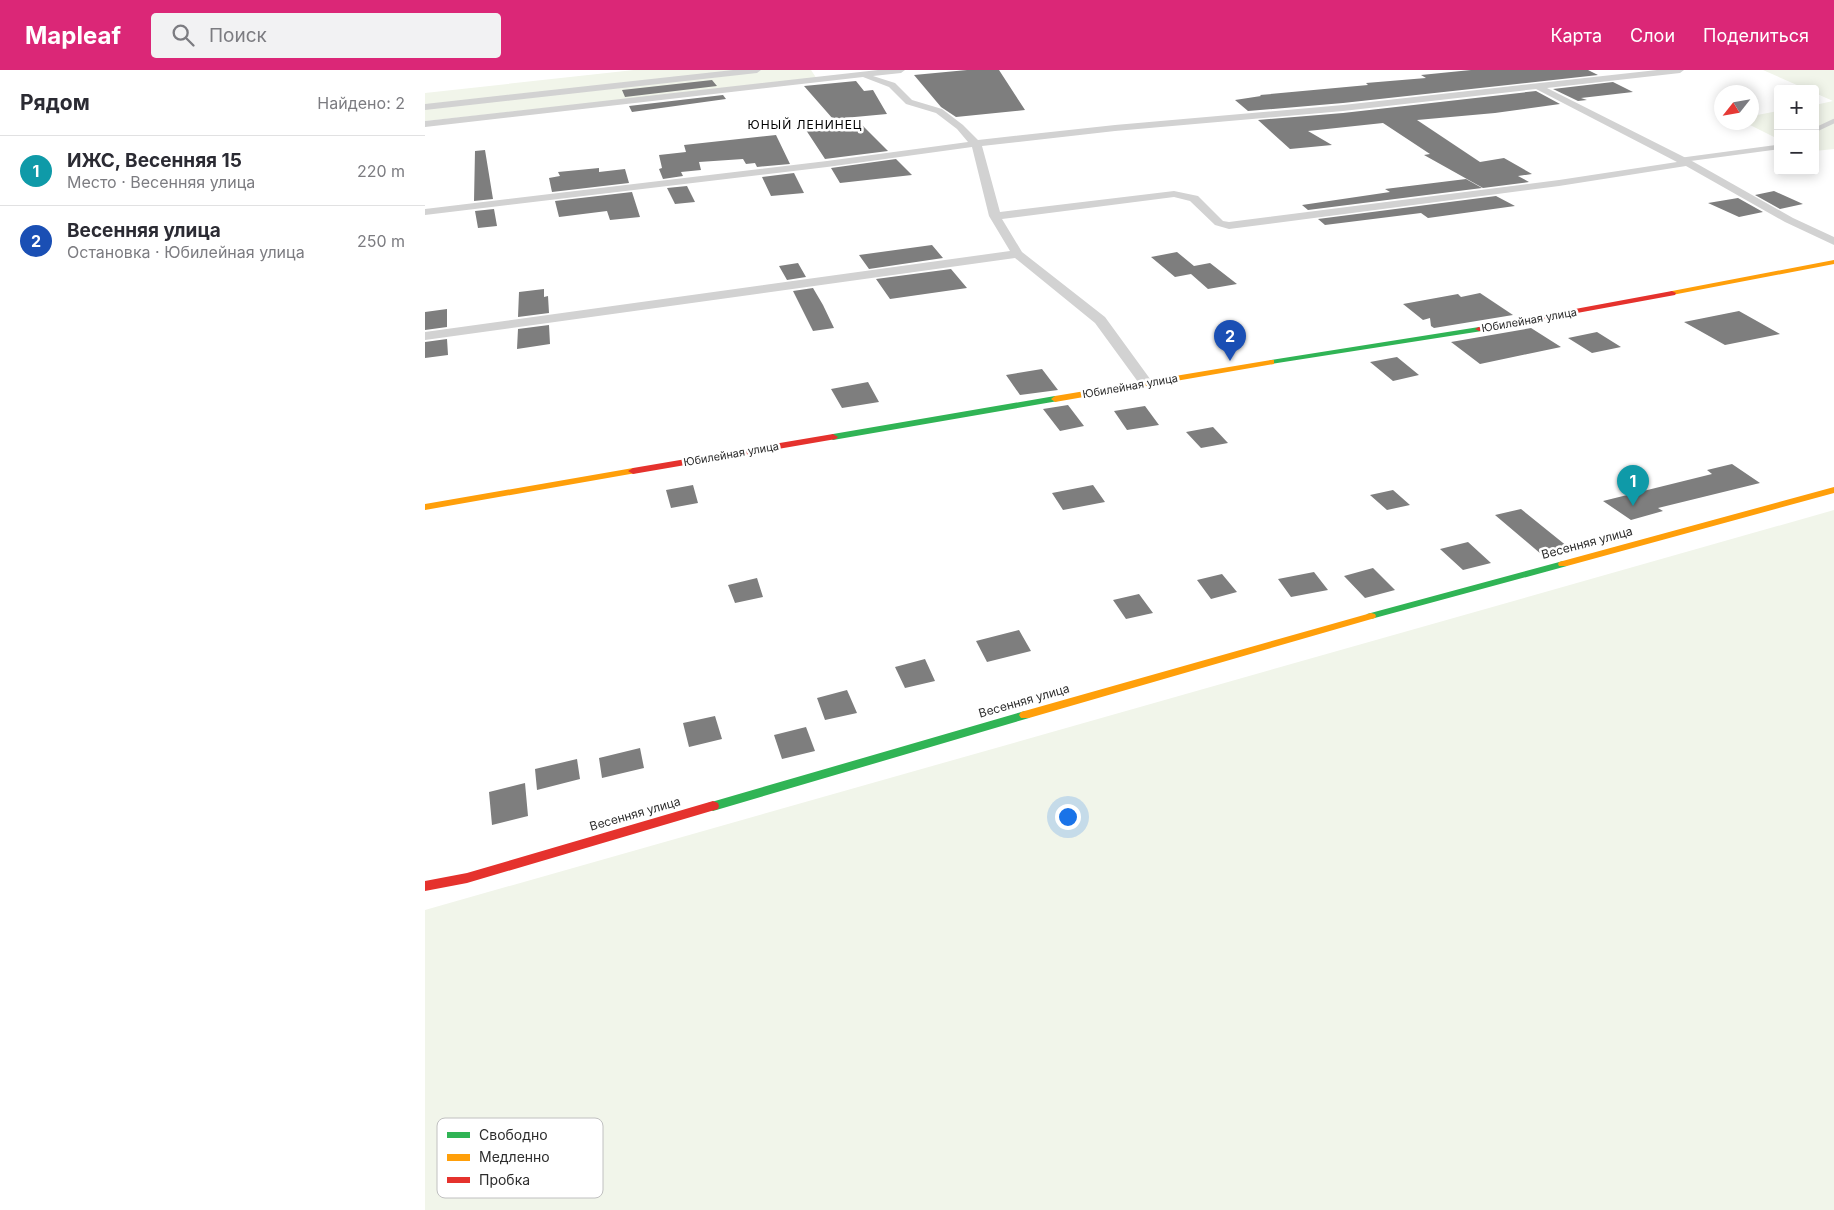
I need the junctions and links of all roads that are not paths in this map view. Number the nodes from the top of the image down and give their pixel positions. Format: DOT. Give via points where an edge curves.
graph roads {
  1 [pos="757,70"];
  2 [pos="844,70"];
  3 [pos="901,70"];
  4 [pos="1680,70"];
  5 [pos="860,76"];
  6 [pos="1535,86"];
  7 [pos="425,107"];
  8 [pos="1834,121"];
  9 [pos="425,124"];
  10 [pos="1819,128"];
  11 [pos="976,144"];
  12 [pos="1774,148"];
  13 [pos="1685,161"];
  14 [pos="425,212"];
  15 [pos="995,216"];
  16 [pos="1834,241"];
  17 [pos="1017,254"];
  18 [pos="1834,262"];
  19 [pos="425,336"];
  20 [pos="1146,383"];
  21 [pos="1834,490"];
  22 [pos="425,507"];
  23 [pos="425,886"];
  1 -- 7 [label="street"];
  2 -- 5 [label="street"];
  3 -- 5 [label="street"];
  4 -- 6 [label="street"];
  5 -- 9 [label="street"];
  5 -- 11 [label="street" via="891,85 909,102 939,111"];
  6 -- 11 [label="street"];
  6 -- 13 [label="street"];
  8 -- 10 [label="lane"];
  11 -- 14 [label="street"];
  11 -- 15 [label="street"];
  12 -- 13 [label="lane"];
  13 -- 15 [label="street" via="1559,183 1229,226 1219,223 1194,198 1174,194"];
  13 -- 16 [label="street" via="1789,220"];
  15 -- 17 [label="street"];
  17 -- 19 [label="street"];
  17 -- 20 [label="street" via="1100,320"];
  18 -- 20 [label="street, Юбилейная улица" via="1493,327"];
  20 -- 22 [label="street, Юбилейная улица"];
  21 -- 23 [label="street, Весенняя улица" via="1278,641 467,878"];
}
